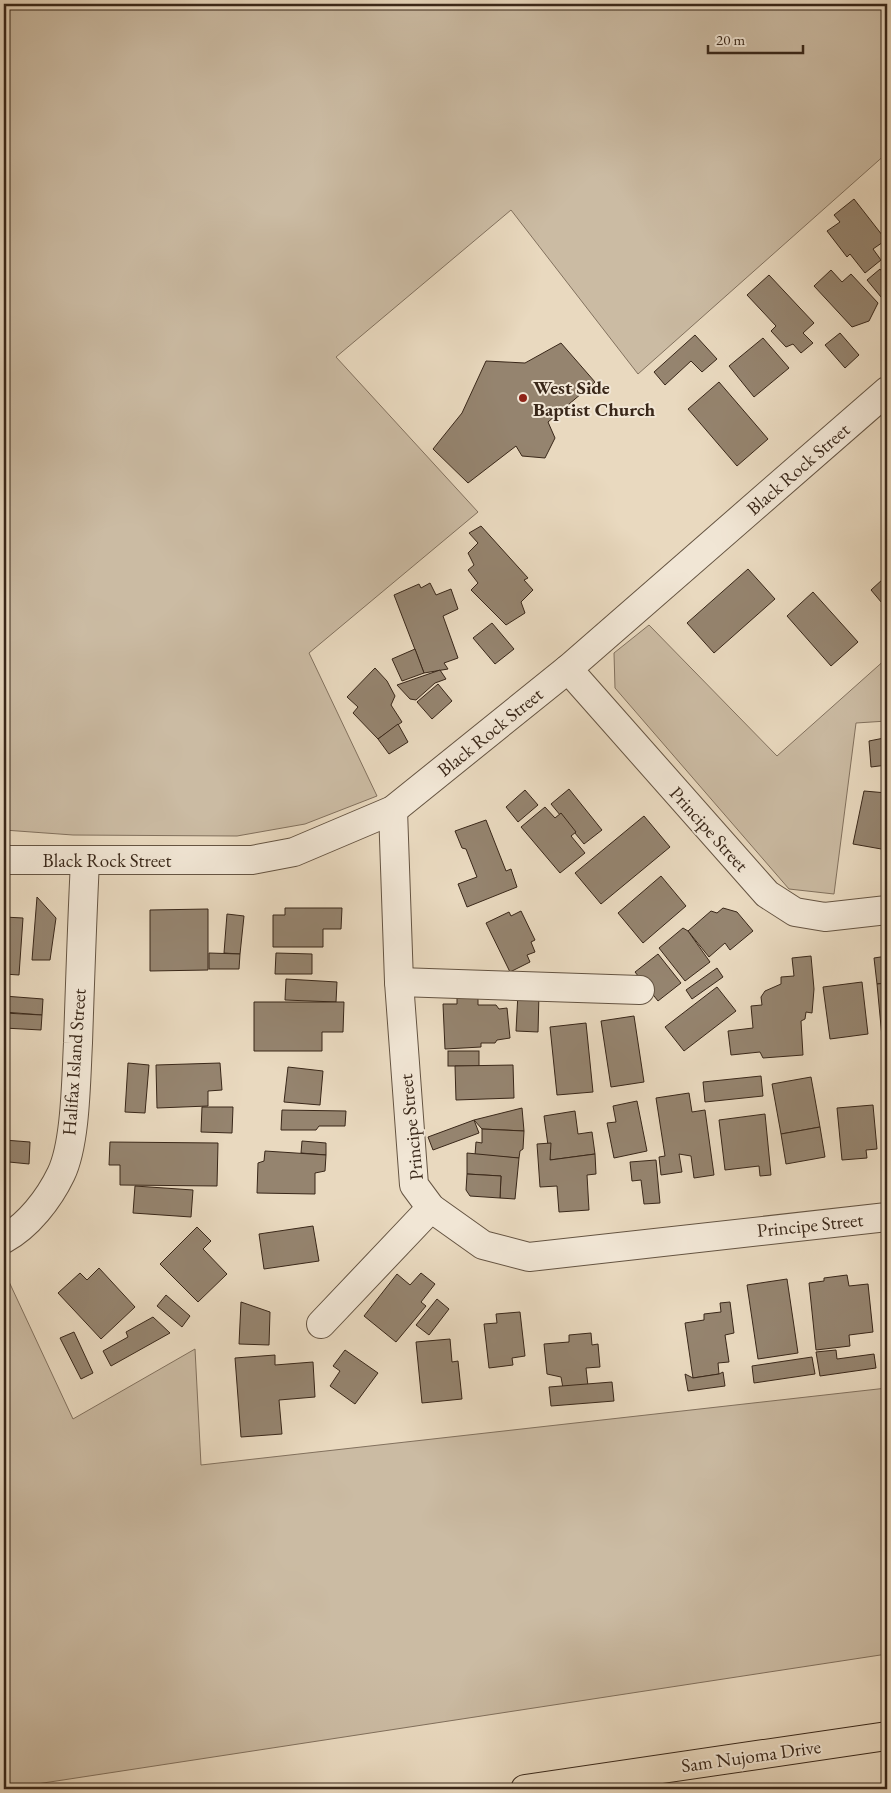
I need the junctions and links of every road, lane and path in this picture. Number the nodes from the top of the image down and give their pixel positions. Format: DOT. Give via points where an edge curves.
graph roads {
  1 [pos="887,391"];
  2 [pos="568,669"];
  3 [pos="393,810"];
  4 [pos="4,860"];
  5 [pos="84,861"];
  6 [pos="887,910"];
  7 [pos="399,982"];
  8 [pos="640,990"];
  9 [pos="431,1208"];
  10 [pos="887,1217"];
  11 [pos="4,1239"];
  12 [pos="322,1324"];
  13 [pos="887,1736"];
  14 [pos="525,1789"];
  1 -- 2 [label="street, Black Rock Street"];
  2 -- 3 [label="street, Black Rock Street"];
  2 -- 6 [label="street, Principe Street" via="767,894 795,912 825,917"];
  3 -- 5 [label="street, Black Rock Street" via="294,852 252,860"];
  3 -- 7 [label="street, Principe Street"];
  4 -- 5 [label="street, Black Rock Street"];
  5 -- 11 [label="street, Halifax Island Street" via="76,1090 71,1136 62,1173 43,1204"];
  7 -- 8 [label="street"];
  7 -- 9 [label="street, Principe Street" via="414,1185"];
  9 -- 10 [label="street, Principe Street" via="483,1245 529,1257"];
  9 -- 12 [label="street"];
  13 -- 14 [label="main road, Sam Nujoma Drive"];
}
